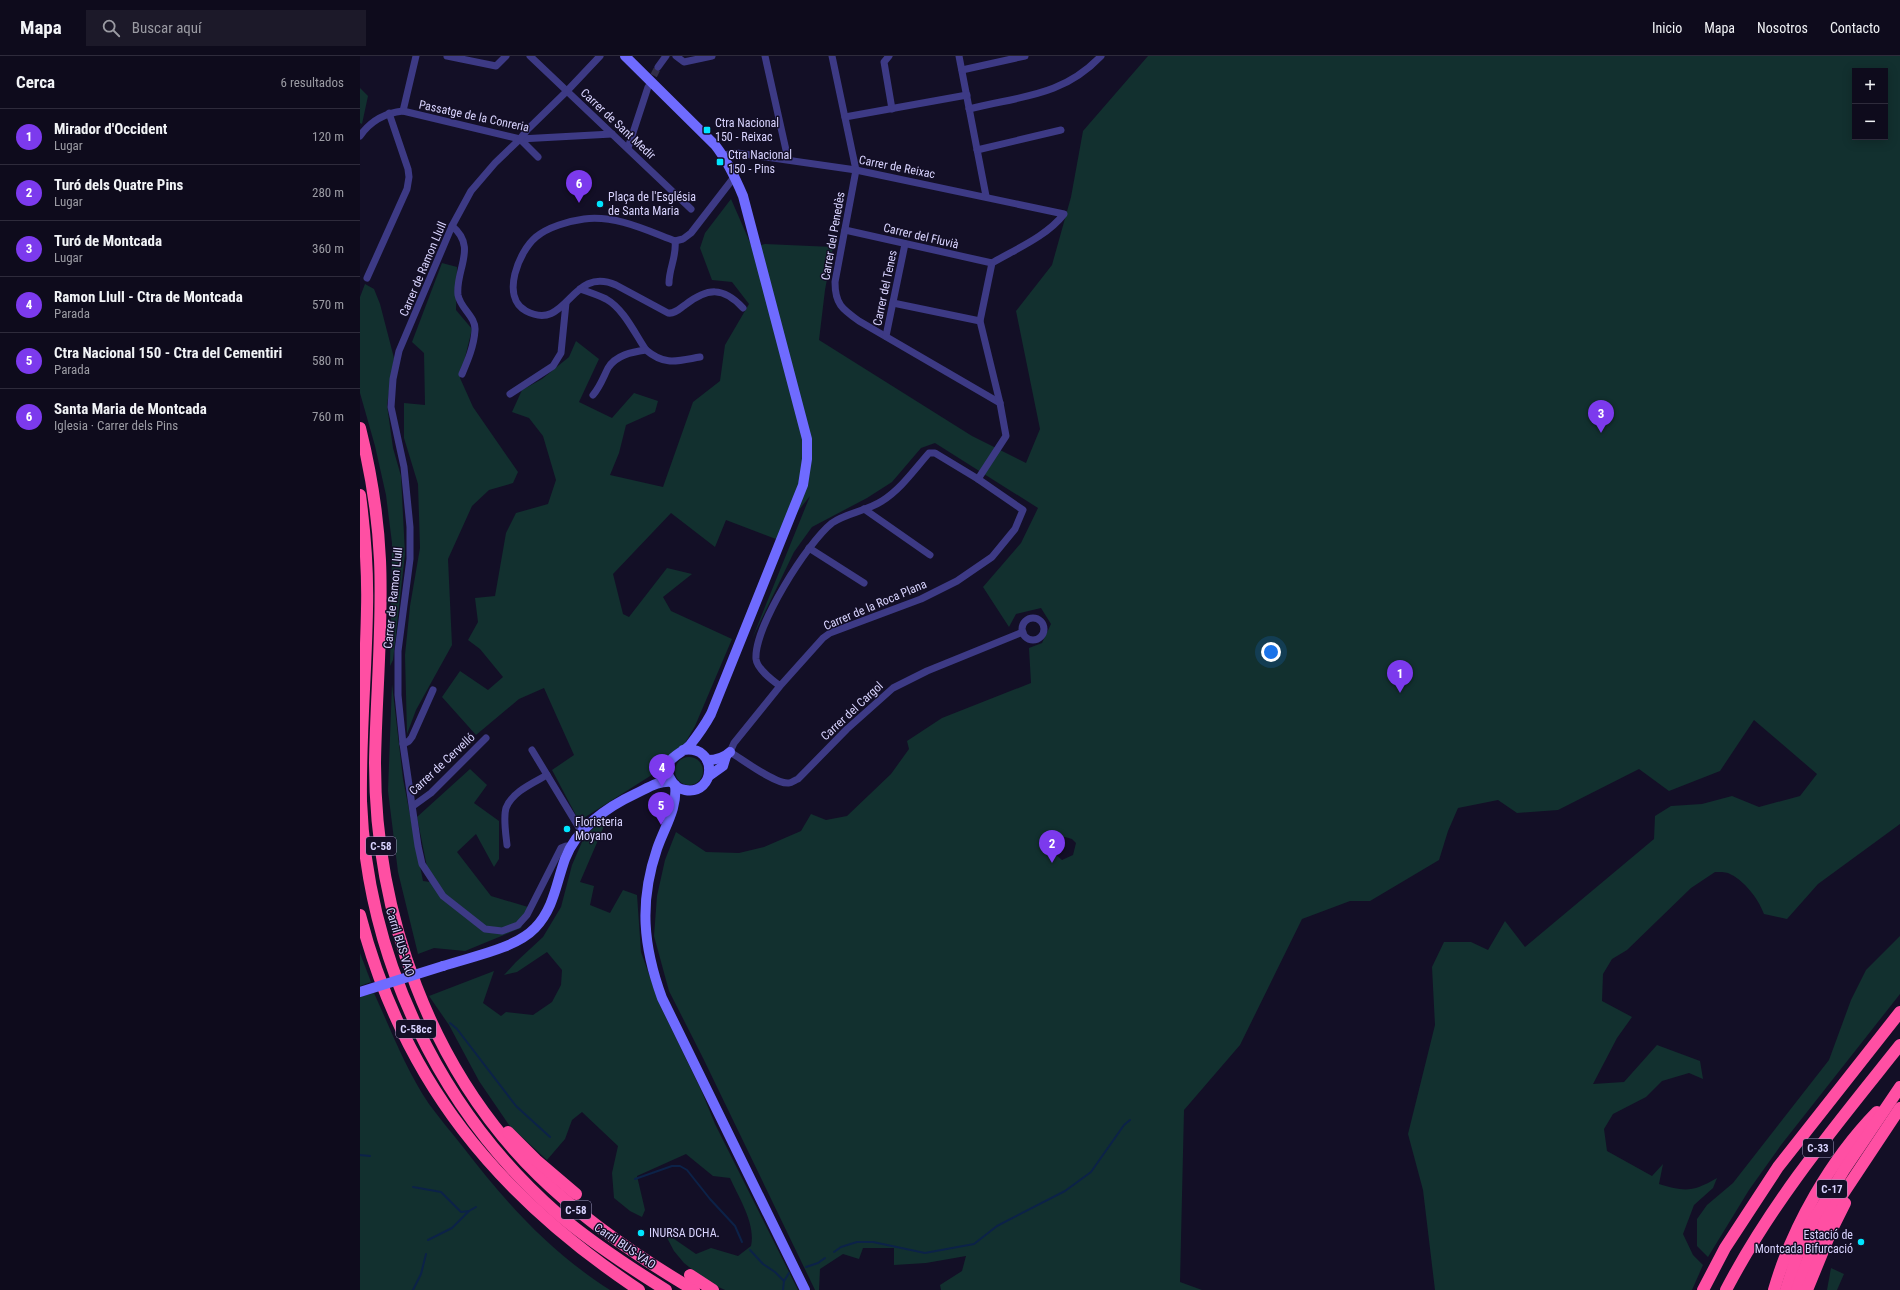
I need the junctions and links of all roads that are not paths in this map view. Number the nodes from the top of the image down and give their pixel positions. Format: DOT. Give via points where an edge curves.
graph roads {
  1 [pos="416,56"];
  2 [pos="448,56"];
  3 [pos="506,56"];
  4 [pos="530,56"];
  5 [pos="600,56"];
  6 [pos="625,56"];
  7 [pos="666,56"];
  8 [pos="676,56"];
  9 [pos="712,56"];
  10 [pos="765,56"];
  11 [pos="832,56"];
  12 [pos="889,56"];
  13 [pos="959,56"];
  14 [pos="1025,56"];
  15 [pos="1100,56"];
  16 [pos="658,67"];
  17 [pos="962,70"];
  18 [pos="648,87"];
  19 [pos="567,91"];
  20 [pos="967,96"];
  21 [pos="892,109"];
  22 [pos="969,109"];
  23 [pos="403,111"];
  24 [pos="389,113"];
  25 [pos="845,117"];
  26 [pos="1061,130"];
  27 [pos="612,134"];
  28 [pos="360,136"];
  29 [pos="520,139"];
  30 [pos="628,148"];
  31 [pos="977,150"];
  32 [pos="723,155"];
  33 [pos="538,157"];
  34 [pos="788,159"];
  35 [pos="856,170"];
  36 [pos="735,176"];
  37 [pos="986,196"];
  38 [pos="691,209"];
  39 [pos="452,226"];
  40 [pos="845,230"];
  41 [pos="675,241"];
  42 [pos="905,244"];
  43 [pos="992,263"];
  44 [pos="367,278"];
  45 [pos="669,283"];
  46 [pos="580,289"];
  47 [pos="566,303"];
  48 [pos="893,303"];
  49 [pos="742,308"];
  50 [pos="980,321"];
  51 [pos="886,336"];
  52 [pos="646,350"];
  53 [pos="700,357"];
  54 [pos="462,374"];
  55 [pos="510,394"];
  56 [pos="593,396"];
  57 [pos="1000,403"];
  58 [pos="360,428"];
  59 [pos="978,479"];
  60 [pos="360,495"];
  61 [pos="864,510"];
  62 [pos="809,548"];
  63 [pos="930,555"];
  64 [pos="864,583"];
  65 [pos="1023,632"];
  66 [pos="780,686"];
  67 [pos="433,690"];
  68 [pos="700,733"];
  69 [pos="486,738"];
  70 [pos="403,744"];
  71 [pos="532,750"];
  72 [pos="683,750"];
  73 [pos="728,754"];
  74 [pos="703,756"];
  75 [pos="668,770"];
  76 [pos="547,775"];
  77 [pos="708,776"];
  78 [pos="673,784"];
  79 [pos="692,791"];
  80 [pos="631,796"];
  81 [pos="413,806"];
  82 [pos="672,813"];
  83 [pos="581,831"];
  84 [pos="507,845"];
  85 [pos="572,846"];
  86 [pos="360,915"];
  87 [pos="360,992"];
  88 [pos="1900,1012"];
  89 [pos="1900,1045"];
  90 [pos="1897,1091"];
  91 [pos="479,1105"];
  92 [pos="1900,1108"];
  93 [pos="1850,1184"];
  94 [pos="576,1194"];
  95 [pos="690,1275"];
  96 [pos="639,1290"];
  97 [pos="666,1290"];
  98 [pos="694,1290"];
  99 [pos="713,1290"];
  100 [pos="805,1290"];
  101 [pos="1703,1290"];
  102 [pos="1726,1290"];
  103 [pos="1774,1290"];
  104 [pos="1786,1290"];
  105 [pos="1797,1290"];
  106 [pos="1808,1290"];
  1 -- 23 [label="street"];
  2 -- 3 [label="street" via="496,66"];
  4 -- 19 [label="street, Carrer de Sant Medir"];
  5 -- 19 [label="street, Carrer de Ramon Llull"];
  6 -- 32 [label="main road"];
  7 -- 16 [label="street"];
  8 -- 9 [label="street" via="684,62"];
  10 -- 34 [label="street"];
  11 -- 25 [label="street, Carrer del Penedès"];
  12 -- 21 [label="street" via="884,62"];
  13 -- 17 [label="street"];
  14 -- 17 [label="street"];
  15 -- 22 [label="street" via="1081,75 1054,89"];
  17 -- 20 [label="street"];
  18 -- 30 [label="street"];
  19 -- 27 [label="street, Carrer de Sant Medir"];
  19 -- 29 [label="street, Carrer de Ramon Llull"];
  20 -- 21 [label="street"];
  20 -- 22 [label="street"];
  21 -- 25 [label="street"];
  22 -- 31 [label="street"];
  23 -- 24 [label="street"];
  23 -- 29 [label="street, Passatge de la Conreria"];
  24 -- 28 [label="street" via="378,118"];
  24 -- 44 [label="street" via="409,177 407,189"];
  25 -- 35 [label="street, Carrer del Penedès"];
  26 -- 31 [label="street"];
  27 -- 29 [label="street, Passatge de la Conreria"];
  27 -- 30 [label="street, Carrer de Sant Medir"];
  29 -- 33 [label="street"];
  29 -- 39 [label="street, Carrer de Ramon Llull" via="479,181"];
  30 -- 38 [label="street, Carrer de Sant Medir"];
  31 -- 37 [label="street"];
  32 -- 34 [label="street, Carrer de Reixac" via="737,153"];
  32 -- 36 [label="main road"];
  34 -- 35 [label="street, Carrer de Reixac"];
  35 -- 37 [label="street, Carrer de Reixac"];
  35 -- 40 [label="street, Carrer del Penedès"];
  36 -- 41 [label="street" via="691,233"];
  36 -- 68 [label="main road" via="743,196 800,409 807,439 807,459 804,480 796,502 711,714"];
  37 -- 43 [label="street, Carrer de Reixac" via="1064,214 1047,230"];
  39 -- 54 [label="street" via="461,235 465,250 458,294 460,303 475,328 474,345"];
  39 -- 70 [label="street, Carrer de Ramon Llull" via="399,351 393,379 391,407 404,467 410,527 410,559 397,676"];
  40 -- 42 [label="street, Carrer del Fluvià"];
  40 -- 51 [label="street, Carrer del Penedès" via="835,295 839,305 846,312"];
  41 -- 45 [label="street" via="676,251"];
  41 -- 47 [label="street" via="620,221 594,218 577,220 543,232 530,242 525,250 515,274 514,296 520,307 537,315 550,314"];
  42 -- 43 [label="street, Carrer del Fluvià"];
  42 -- 48 [label="street, Carrer del Tenes"];
  43 -- 50 [label="street"];
  46 -- 47 [label="street"];
  46 -- 49 [label="street" via="588,282 610,282 672,314 704,294 714,292 727,294"];
  46 -- 52 [label="street" via="612,303"];
  47 -- 55 [label="street" via="561,352 553,366"];
  48 -- 50 [label="street"];
  48 -- 51 [label="street, Carrer del Tenes"];
  50 -- 57 [label="street"];
  51 -- 57 [label="street, Carrer del Penedès"];
  52 -- 53 [label="street" via="665,361"];
  52 -- 56 [label="street" via="629,354 613,362"];
  57 -- 59 [label="street" via="1006,436"];
  58 -- 91 [label="highway, C-58" via="374,490 380,544 381,605 376,780 379,835 388,889 401,942 425,1010 450,1059"];
  59 -- 61 [label="street" via="935,453 929,453 899,489 882,502"];
  59 -- 66 [label="street, Carrer de la Roca Plana" via="1023,510 1015,528 992,557 957,581 920,599 830,633"];
  60 -- 97 [label="highway, Carril BUS-VAO / C-58cc" via="367,564 361,776 366,855 381,930 393,969 418,1032 456,1097 479,1130 521,1178 558,1214 617,1259"];
  61 -- 62 [label="street" via="833,523"];
  61 -- 63 [label="street"];
  62 -- 64 [label="street"];
  62 -- 66 [label="street" via="783,586 757,649 756,661"];
  65 -- 73 [label="street, Carrer del Cargol" via="927,671 893,688 847,729 798,779 790,783 780,782"];
  66 -- 73 [label="street, Carrer de la Roca Plana"];
  67 -- 70 [label="street" via="412,737"];
  68 -- 72 [label="main road"];
  68 -- 74 [label="main road"];
  69 -- 81 [label="street, Carrer de Cervelló" via="431,793"];
  70 -- 81 [label="street, Carrer de Ramon Llull"];
  71 -- 76 [label="street"];
  72 -- 74 [label="main road" via="692,750"];
  72 -- 75 [label="main road" via="671,759"];
  73 -- 74 [label="main road" via="717,759"];
  73 -- 77 [label="main road" via="723,766"];
  74 -- 77 [label="main road" via="709,767"];
  75 -- 78 [label="main road"];
  75 -- 80 [label="main road"];
  76 -- 83 [label="street"];
  76 -- 84 [label="street" via="511,799 506,809"];
  77 -- 79 [label="main road" via="704,784"];
  78 -- 79 [label="main road" via="683,790"];
  78 -- 80 [label="main road" via="658,783"];
  78 -- 82 [label="main road" via="676,798"];
  79 -- 82 [label="main road"];
  80 -- 83 [label="main road"];
  81 -- 85 [label="street, Carrer de Ramon Llull" via="422,864 443,896 485,929 502,931 518,926 527,915 561,848"];
  82 -- 100 [label="main road" via="653,860 646,900 645,931 653,972 662,998"];
  83 -- 85 [label="main road"];
  85 -- 87 [label="main road, bridge" via="552,903 532,931 510,944"];
  86 -- 96 [label="highway, C-58" via="374,965 394,1016 410,1049 448,1112 470,1141 520,1196 558,1231 601,1265"];
  88 -- 101 [label="highway, C-33" via="1778,1167 1725,1248"];
  89 -- 102 [label="highway, C-33" via="1792,1182 1765,1221"];
  90 -- 103 [label="highway" via="1859,1132 1816,1195 1792,1240"];
  90 -- 104 [label="highway, C-17" via="1813,1221"];
  91 -- 94 [label="highway"];
  91 -- 98 [label="highway, C-58" via="513,1148 570,1204 622,1246"];
  92 -- 93 [label="highway, C-17"];
  93 -- 105 [label="highway, C-17" via="1816,1238"];
  93 -- 106 [label="highway"];
  95 -- 99 [label="highway"];
}
